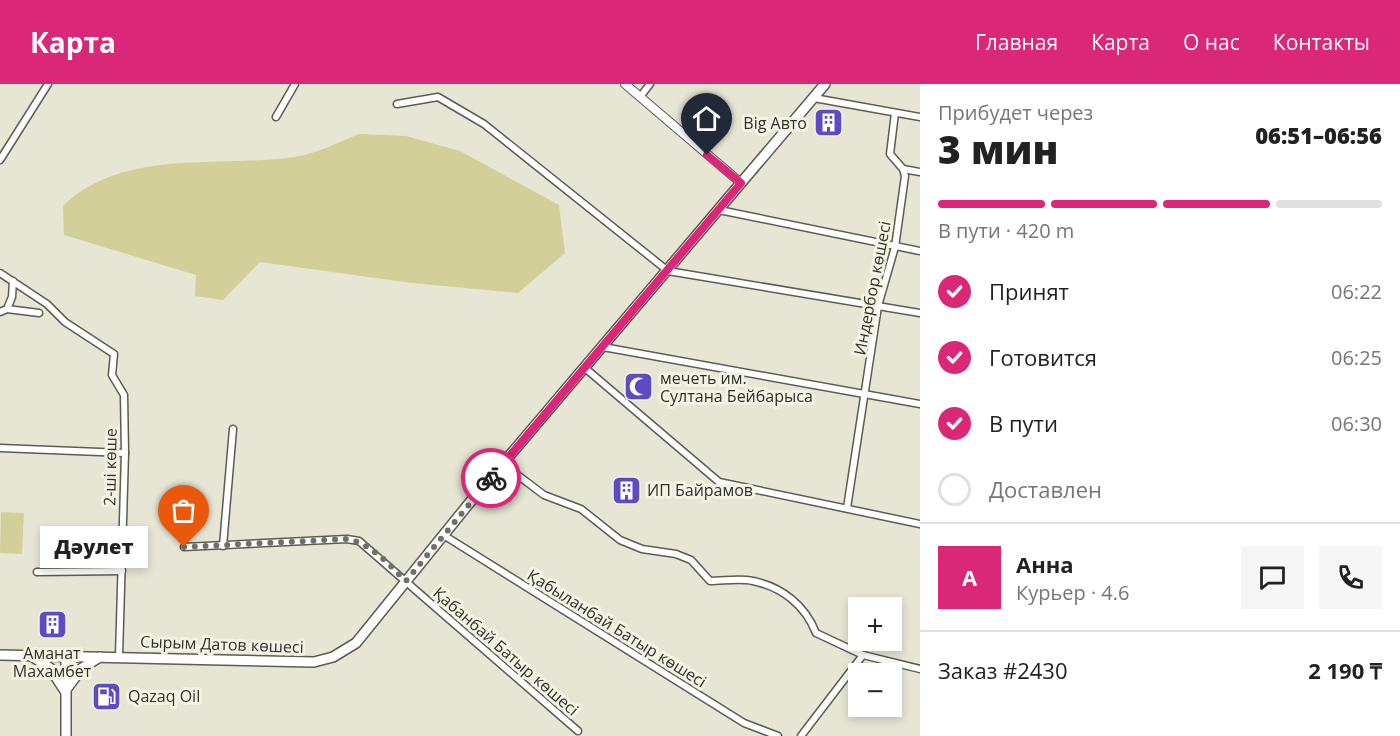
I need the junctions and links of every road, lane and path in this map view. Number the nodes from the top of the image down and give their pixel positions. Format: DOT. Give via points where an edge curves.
graph roads {
  1 [pos="48,84"];
  2 [pos="296,84"];
  3 [pos="625,84"];
  4 [pos="650,84"];
  5 [pos="825,84"];
  6 [pos="640,97"];
  7 [pos="814,98"];
  8 [pos="398,104"];
  9 [pos="895,113"];
  10 [pos="276,117"];
  11 [pos="920,117"];
  12 [pos="0,159"];
  13 [pos="903,169"];
  14 [pos="920,172"];
  15 [pos="741,183"];
  16 [pos="719,210"];
  17 [pos="895,247"];
  18 [pos="920,251"];
  19 [pos="668,271"];
  20 [pos="0,273"];
  21 [pos="13,281"];
  22 [pos="878,306"];
  23 [pos="3,311"];
  24 [pos="39,313"];
  25 [pos="920,313"];
  26 [pos="603,347"];
  27 [pos="585,368"];
  28 [pos="866,395"];
  29 [pos="920,404"];
  30 [pos="233,429"];
  31 [pos="0,448"];
  32 [pos="125,453"];
  33 [pos="503,464"];
  34 [pos="847,508"];
  35 [pos="920,524"];
  36 [pos="445,536"];
  37 [pos="223,546"];
  38 [pos="184,547"];
  39 [pos="122,571"];
  40 [pos="37,572"];
  41 [pos="406,581"];
  42 [pos="0,655"];
  43 [pos="863,655"];
  44 [pos="31,656"];
  45 [pos="66,656"];
  46 [pos="103,656"];
  47 [pos="119,656"];
  48 [pos="920,669"];
  49 [pos="65,691"];
  50 [pos="578,731"];
  51 [pos="66,736"];
  52 [pos="778,736"];
  53 [pos="801,736"];
  1 -- 12 [label="street"];
  2 -- 10 [label="street"];
  3 -- 6 [label="street"];
  4 -- 6 [label="street"];
  5 -- 7 [label="main road, Сырым Датов көшесі"];
  6 -- 15 [label="street"];
  7 -- 9 [label="street"];
  7 -- 15 [label="main road, Сырым Датов көшесі"];
  8 -- 19 [label="street" via="438,97 484,124"];
  9 -- 11 [label="street"];
  9 -- 13 [label="street, Индербор көшесі" via="890,154"];
  13 -- 14 [label="street"];
  13 -- 17 [label="street, Индербор көшесі"];
  15 -- 16 [label="main road, Сырым Датов көшесі"];
  16 -- 17 [label="street"];
  16 -- 19 [label="main road, Сырым Датов көшесі"];
  17 -- 18 [label="street"];
  17 -- 22 [label="street, Индербор көшесі"];
  19 -- 22 [label="street"];
  19 -- 26 [label="main road, Сырым Датов көшесі"];
  20 -- 21 [label="street"];
  21 -- 23 [label="street" via="12,297"];
  21 -- 32 [label="street, 2-ші көше" via="114,354 112,375 123,395"];
  22 -- 25 [label="street"];
  22 -- 28 [label="street, Индербор көшесі"];
  23 -- 24 [label="street"];
  26 -- 27 [label="main road, Сырым Датов көшесі"];
  26 -- 28 [label="street"];
  27 -- 33 [label="main road, Сырым Датов көшесі"];
  27 -- 34 [label="street" via="719,482"];
  28 -- 29 [label="street"];
  28 -- 34 [label="street, Индербор көшесі"];
  30 -- 37 [label="street"];
  31 -- 32 [label="street"];
  32 -- 39 [label="street, 2-ші көше"];
  33 -- 36 [label="main road, Сырым Датов көшесі"];
  33 -- 43 [label="street" via="544,495 581,509 620,540 691,560 710,580 753,581 777,590 809,614 816,633"];
  34 -- 35 [label="street"];
  36 -- 41 [label="main road, Сырым Датов көшесі"];
  36 -- 52 [label="street, Қабыланбай Батыр көшесі" via="744,723"];
  37 -- 38 [label="street, Қабанбай Батыр көшесі"];
  37 -- 41 [label="street, Қабанбай Батыр көшесі" via="359,541"];
  39 -- 40 [label="street"];
  39 -- 47 [label="street, 2-ші көше"];
  41 -- 47 [label="main road, Сырым Датов көшесі" via="356,643 333,657 314,662"];
  41 -- 50 [label="street, Қабанбай Батыр көшесі"];
  42 -- 44 [label="main road, Сырым Датов көшесі"];
  43 -- 48 [label="street"];
  43 -- 53 [label="street"];
  44 -- 45 [label="main road, Сырым Датов көшесі"];
  44 -- 49 [label="main road" via="50,668"];
  45 -- 46 [label="main road, Сырым Датов көшесі"];
  45 -- 49 [label="main road"];
  46 -- 47 [label="main road, Сырым Датов көшесі"];
  46 -- 49 [label="main road" via="82,668"];
  49 -- 51 [label="main road"];
}
